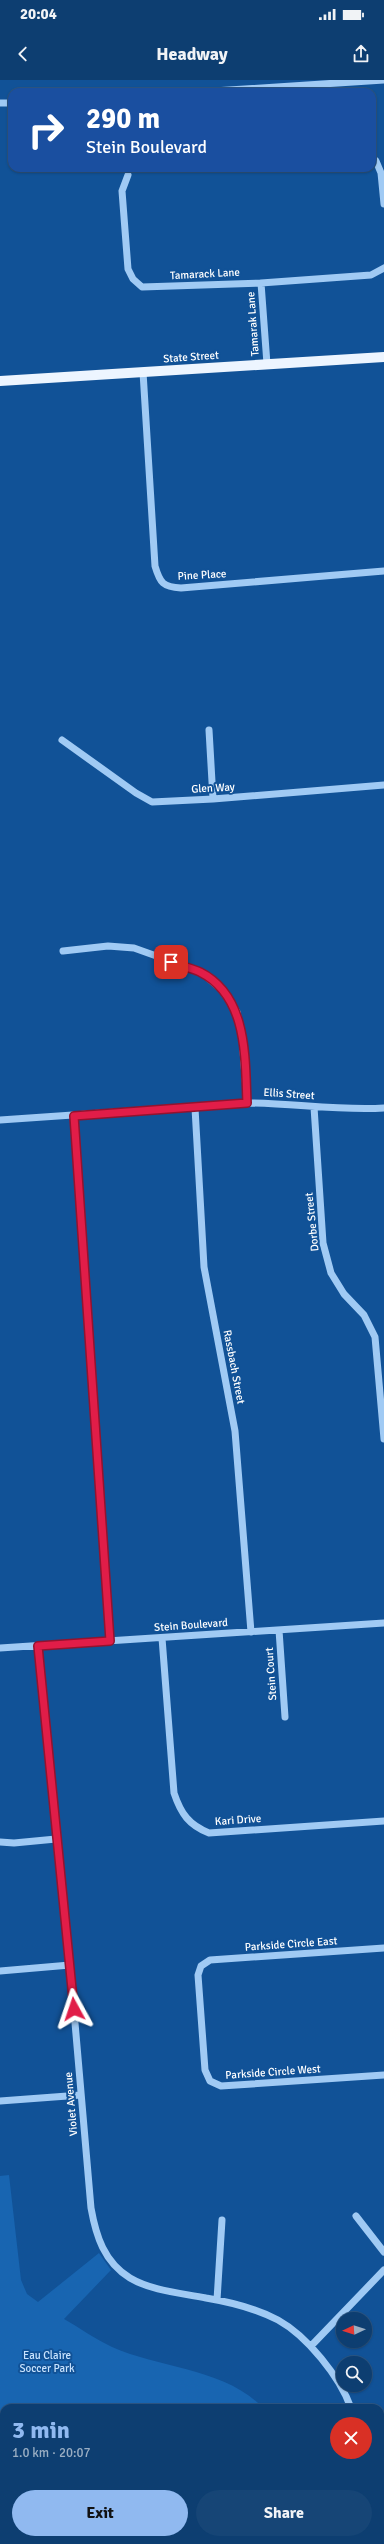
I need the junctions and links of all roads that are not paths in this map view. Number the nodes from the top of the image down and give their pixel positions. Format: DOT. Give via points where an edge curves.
graph roads {
  1 [pos="384,80"];
  2 [pos="260,88"];
  3 [pos="376,161"];
  4 [pos="128,175"];
  5 [pos="384,204"];
  6 [pos="384,268"];
  7 [pos="261,283"];
  8 [pos="384,358"];
  9 [pos="267,364"];
  10 [pos="143,372"];
  11 [pos="0,381"];
  12 [pos="384,571"];
  13 [pos="209,730"];
  14 [pos="62,740"];
  15 [pos="384,785"];
  16 [pos="213,799"];
  17 [pos="63,951"];
  18 [pos="247,1103"];
  19 [pos="314,1107"];
  20 [pos="195,1108"];
  21 [pos="384,1108"];
  22 [pos="74,1116"];
  23 [pos="0,1120"];
  24 [pos="384,1439"];
  25 [pos="384,1623"];
  26 [pos="279,1630"];
  27 [pos="251,1632"];
  28 [pos="162,1638"];
  29 [pos="110,1641"];
  30 [pos="38,1646"];
  31 [pos="0,1648"];
  32 [pos="285,1717"];
  33 [pos="384,1821"];
  34 [pos="56,1839"];
  35 [pos="0,1842"];
  36 [pos="384,1948"];
  37 [pos="70,1965"];
  38 [pos="201,1966"];
  39 [pos="0,1971"];
  40 [pos="384,2075"];
  41 [pos="81,2095"];
  42 [pos="0,2101"];
  43 [pos="356,2216"];
  44 [pos="222,2220"];
  45 [pos="384,2252"];
  46 [pos="384,2270"];
  47 [pos="217,2300"];
  48 [pos="311,2346"];
  49 [pos="350,2404"];
  1 -- 2 [label="street"];
  3 -- 5 [label="street" via="381,173"];
  4 -- 7 [label="street, Tamarack Lane" via="122,191 128,269 132,279 142,287"];
  6 -- 7 [label="street, Tamarack Lane" via="371,275"];
  7 -- 9 [label="street, Tamarak Lane"];
  8 -- 9 [label="main road, State Street"];
  9 -- 10 [label="main road, State Street"];
  10 -- 11 [label="main road, State Street"];
  10 -- 12 [label="street, Pine Place" via="155,566 159,580 169,587 181,588"];
  13 -- 16 [label="street"];
  14 -- 16 [label="street, Glen Way" via="152,802"];
  15 -- 16 [label="street, Glen Way"];
  17 -- 18 [label="street" via="108,946 134,948 201,972 221,989 237,1012 242,1037"];
  18 -- 19 [label="street, Ellis Street" via="283,1103"];
  18 -- 20 [label="street, Ellis Street"];
  19 -- 21 [label="street, Ellis Street" via="351,1110"];
  19 -- 24 [label="street, Dorbe Street" via="323,1243 331,1273 344,1294 364,1315 375,1337"];
  20 -- 22 [label="street, Ellis Street"];
  20 -- 27 [label="street, Rassbach Street" via="204,1267 235,1431"];
  22 -- 23 [label="street, Ellis Street"];
  22 -- 29 [label="street"];
  25 -- 26 [label="street, Stein Boulevard"];
  26 -- 27 [label="street, Stein Boulevard"];
  26 -- 32 [label="street, Stein Court"];
  27 -- 28 [label="street, Stein Boulevard"];
  28 -- 29 [label="street, Stein Boulevard"];
  28 -- 33 [label="street, Kari Drive" via="174,1793 187,1821 209,1833"];
  29 -- 30 [label="street, Stein Boulevard"];
  30 -- 31 [label="street, Stein Boulevard"];
  30 -- 34 [label="street, Violet Avenue"];
  34 -- 35 [label="street"];
  34 -- 37 [label="street, Violet Avenue"];
  36 -- 38 [label="street, Parkside Circle East" via="210,1960"];
  37 -- 39 [label="street"];
  37 -- 41 [label="street, Violet Avenue"];
  38 -- 40 [label="street, Parkside Circle West" via="198,1983 205,2070 210,2081 221,2086"];
  41 -- 42 [label="street"];
  41 -- 47 [label="street, Violet Avenue" via="91,2208 99,2242 107,2256 129,2277 142,2284"];
  43 -- 45 [label="street"];
  44 -- 47 [label="street"];
  46 -- 48 [label="street"];
  47 -- 48 [label="street, Violet Avenue" via="279,2321"];
  48 -- 49 [label="street, Violet Avenue" via="340,2384"];
}
